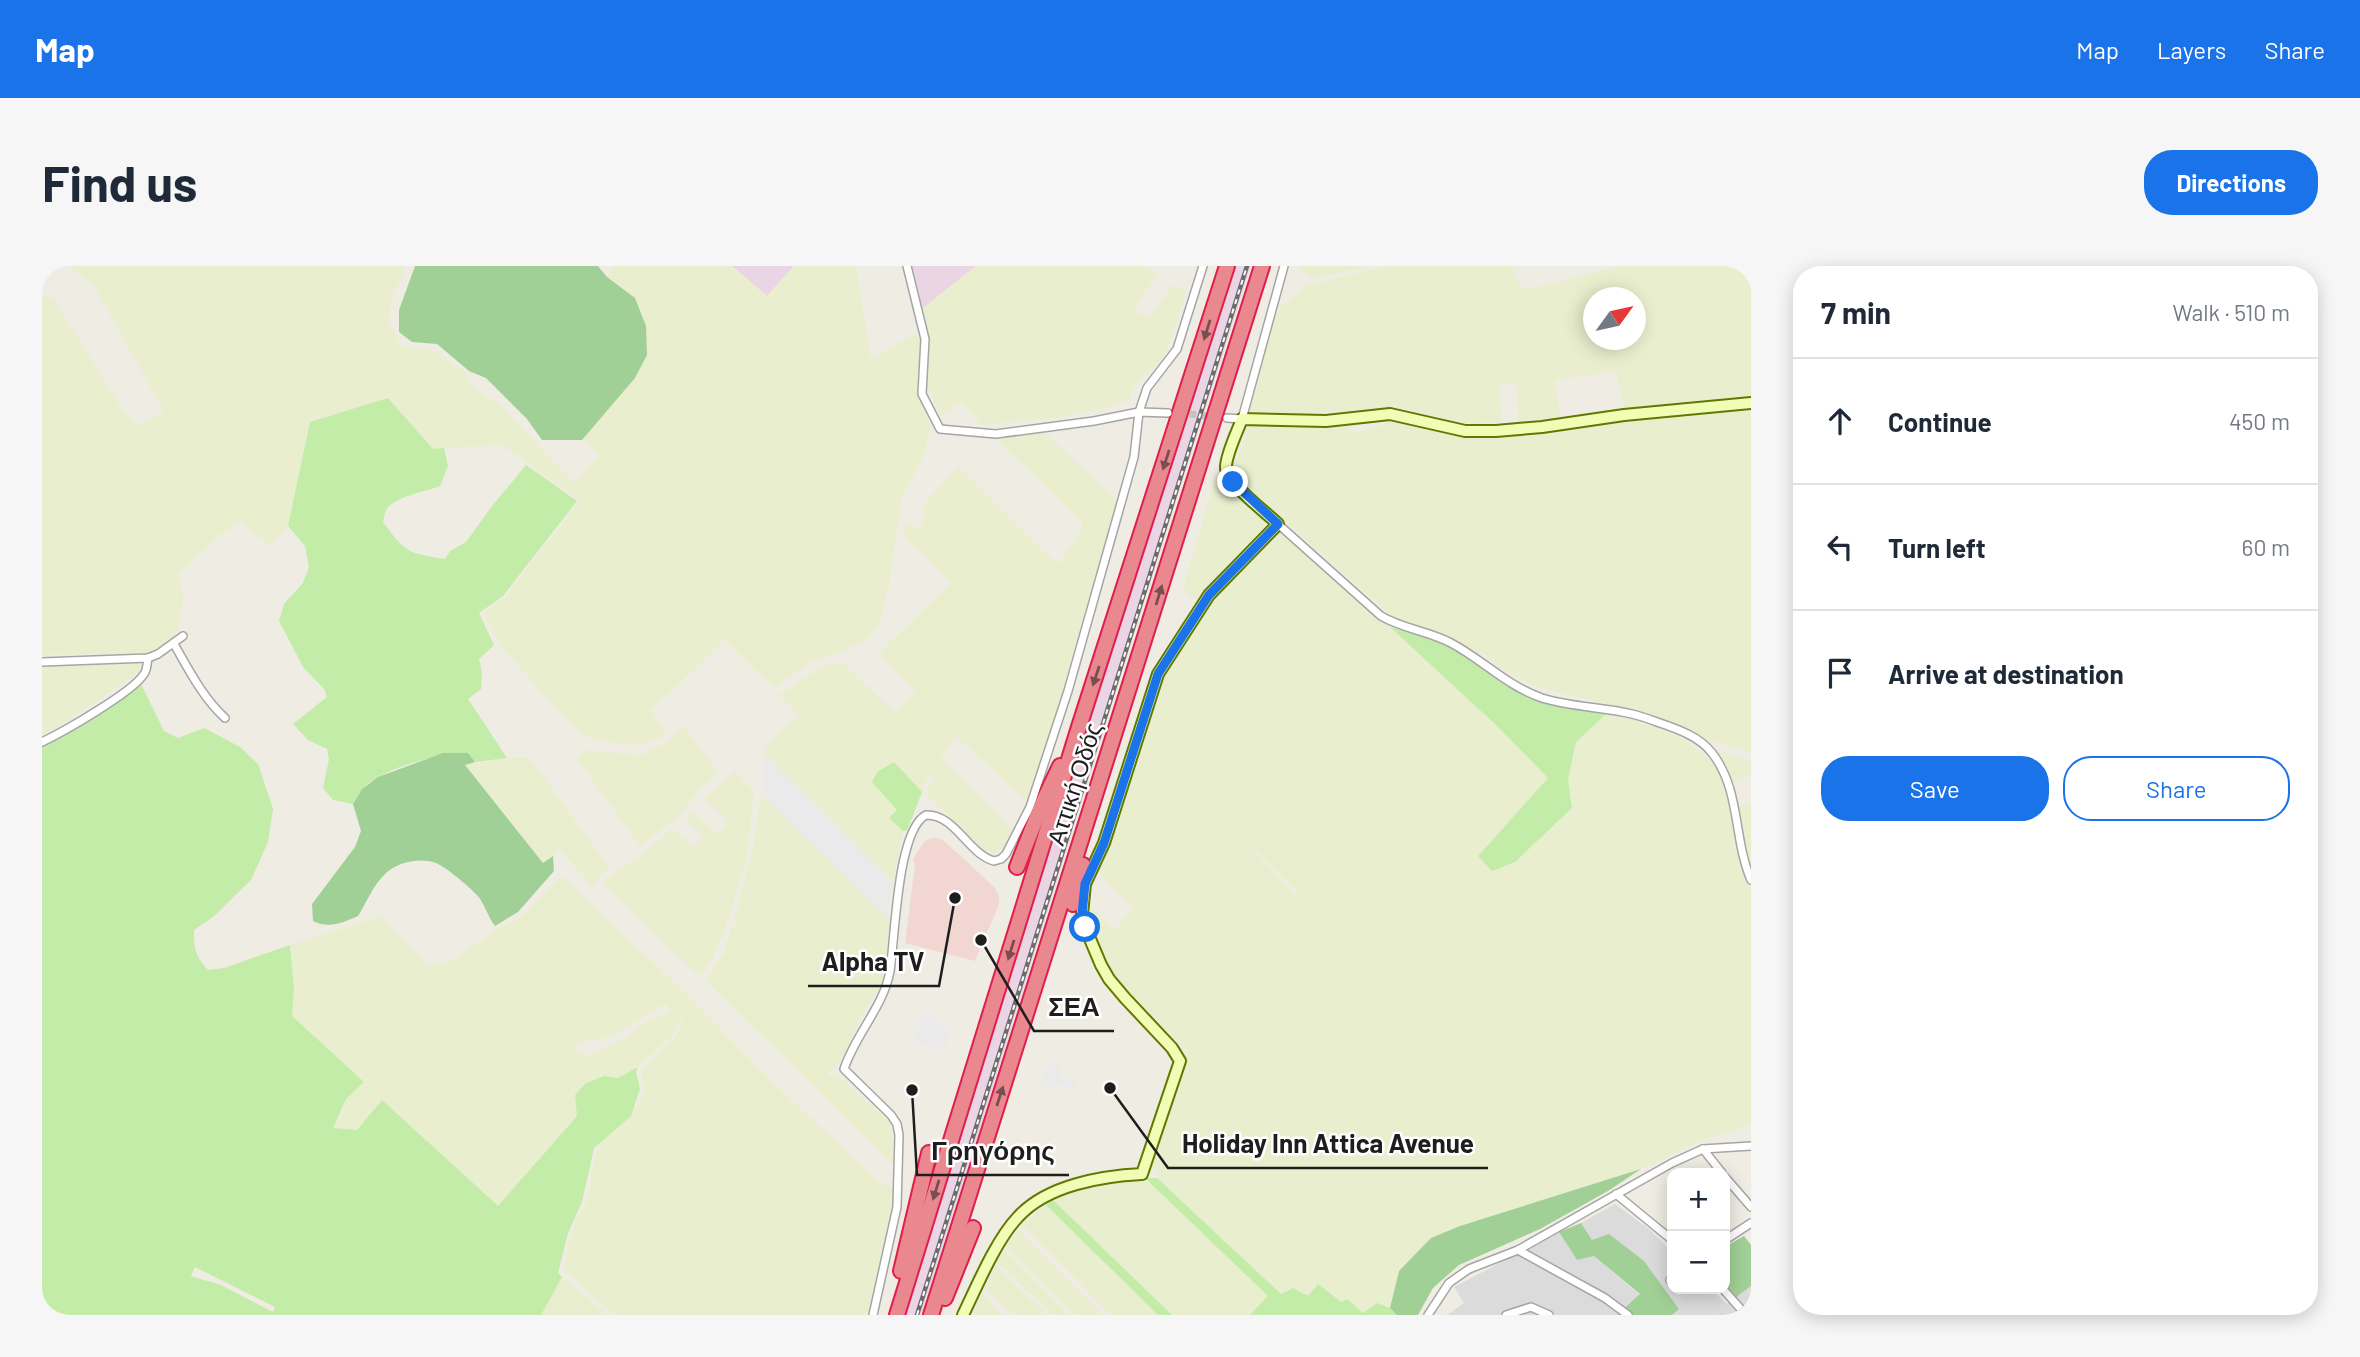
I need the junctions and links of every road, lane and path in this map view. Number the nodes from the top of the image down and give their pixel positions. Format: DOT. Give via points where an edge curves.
graph roads {
  1 [pos="907,266"];
  2 [pos="1203,266"];
  3 [pos="1227,266"];
  4 [pos="1262,266"];
  5 [pos="1284,266"];
  6 [pos="1751,403"];
  7 [pos="1139,412"];
  8 [pos="1168,412"];
  9 [pos="1227,418"];
  10 [pos="1242,419"];
  11 [pos="1278,524"];
  12 [pos="183,636"];
  13 [pos="174,644"];
  14 [pos="148,658"];
  15 [pos="1139,660"];
  16 [pos="42,662"];
  17 [pos="225,718"];
  18 [pos="1079,726"];
  19 [pos="42,742"];
  20 [pos="1017,867"];
  21 [pos="1751,880"];
  22 [pos="1073,904"];
  23 [pos="1751,1146"];
  24 [pos="1703,1149"];
  25 [pos="929,1153"];
  26 [pos="1718,1168"];
  27 [pos="1730,1183"];
  28 [pos="1616,1194"];
  29 [pos="1751,1207"];
  30 [pos="1751,1223"];
  31 [pos="973,1228"];
  32 [pos="1667,1236"];
  33 [pos="1730,1237"];
  34 [pos="1518,1250"];
  35 [pos="1727,1294"];
  36 [pos="873,1315"];
  37 [pos="895,1315"];
  38 [pos="931,1315"];
  39 [pos="939,1315"];
  40 [pos="962,1315"];
  41 [pos="1428,1315"];
  42 [pos="1506,1315"];
  43 [pos="1549,1315"];
  44 [pos="1628,1315"];
  45 [pos="1746,1315"];
  1 -- 7 [label="street" via="925,339 922,394 940,429 996,433"];
  2 -- 7 [label="street" via="1177,349 1147,388"];
  3 -- 18 [label="highway, Αττική Οδός, one-way"];
  15 -- 4 [label="highway, Αττική Οδός, one-way"];
  5 -- 10 [label="street"];
  6 -- 10 [label="street" via="1542,427 1465,431 1390,414 1326,421"];
  7 -- 8 [label="street"];
  7 -- 36 [label="street" via="1134,457 1098,586 1048,756 1015,839 1001,859 994,861 936,816 921,818 915,825 900,877 886,988 844,1069 891,1115 899,1135 898,1207"];
  9 -- 10 [label="street"];
  10 -- 11 [label="street" via="1226,472"];
  11 -- 21 [label="street" via="1381,616 1449,642 1527,692 1568,704 1632,713 1704,743 1730,788"];
  11 -- 40 [label="street" via="1209,595 1158,674 1104,843 1085,884 1082,914 1101,965 1180,1061 1142,1174 1090,1180 1030,1206 1006,1233"];
  12 -- 13 [label="street"];
  13 -- 14 [label="street"];
  13 -- 17 [label="street" via="208,700"];
  14 -- 16 [label="street"];
  14 -- 19 [label="street" via="145,674 131,687"];
  15 -- 22 [label="highway" via="1128,715"];
  38 -- 15 [label="highway, Αττική Οδός, one-way"];
  18 -- 20 [label="highway"];
  18 -- 37 [label="highway, Αττική Οδός, one-way"];
  23 -- 24 [label="street"];
  24 -- 26 [label="street"];
  24 -- 28 [label="street"];
  25 -- 37 [label="highway"];
  27 -- 29 [label="street"];
  28 -- 32 [label="street"];
  28 -- 34 [label="street"];
  30 -- 33 [label="street"];
  31 -- 39 [label="highway"];
  34 -- 41 [label="street" via="1469,1269 1449,1283"];
  34 -- 44 [label="street"];
  35 -- 45 [label="street"];
  42 -- 43 [label="street" via="1531,1307"];
}
